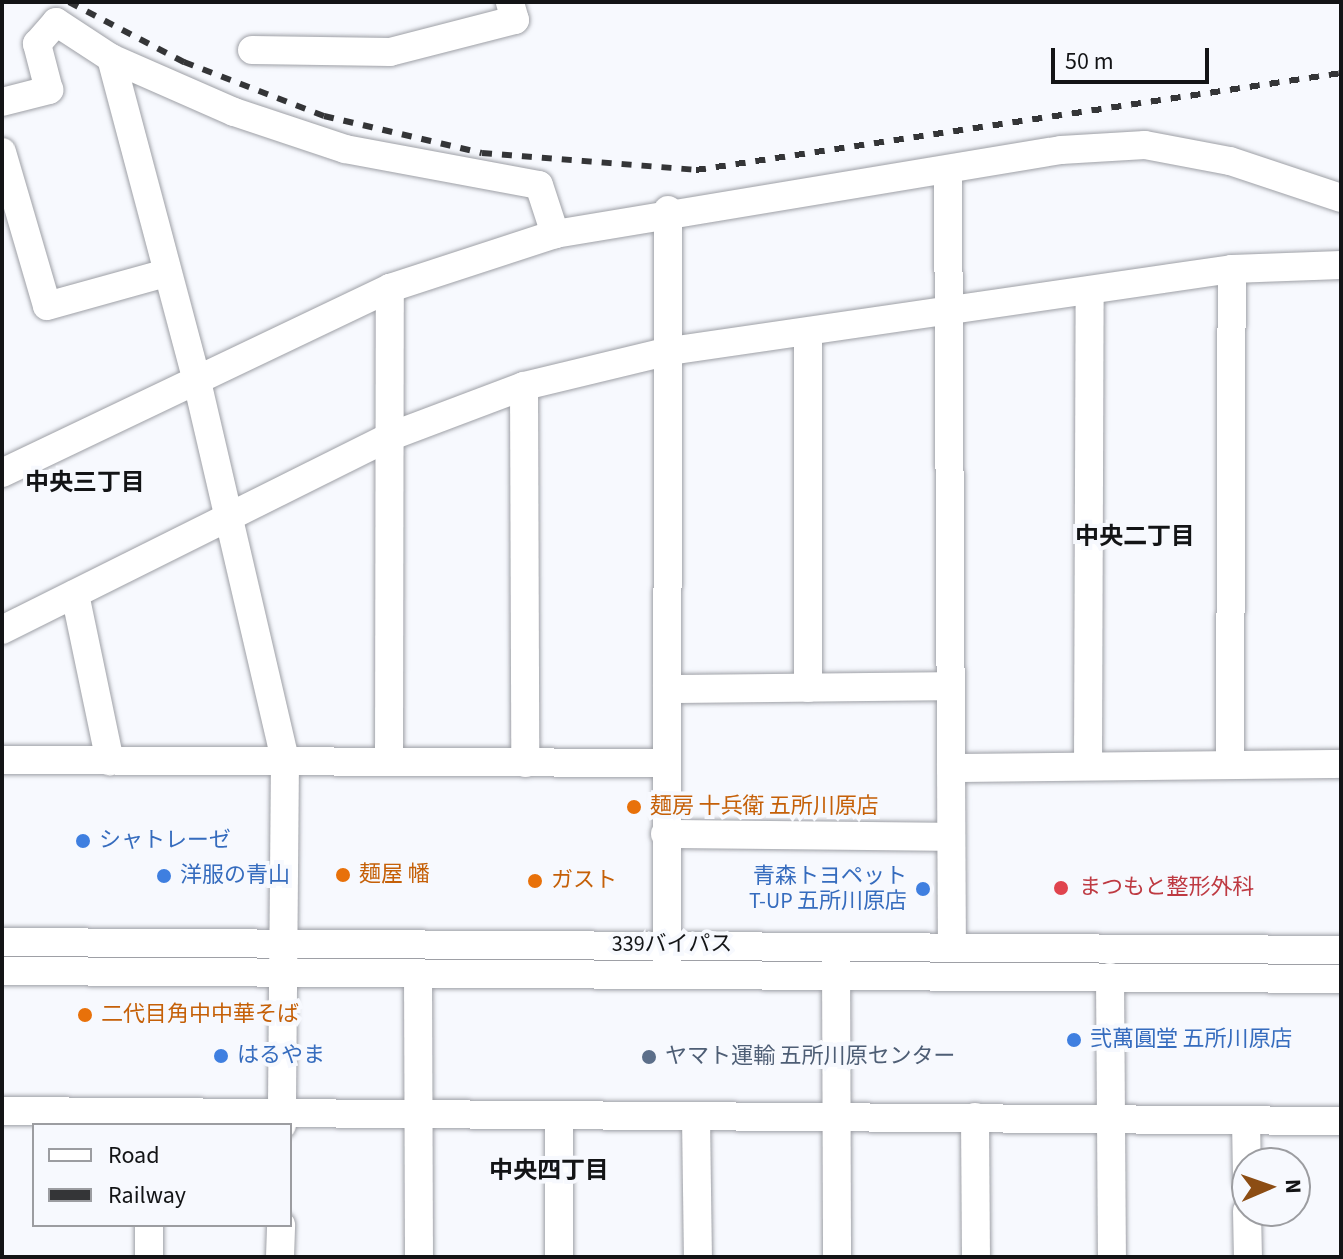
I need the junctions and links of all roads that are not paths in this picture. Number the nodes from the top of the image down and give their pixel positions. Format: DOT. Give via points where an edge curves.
graph roads {
  1 [pos="510,2"];
  2 [pos="252,50"];
  3 [pos="111,58"];
  4 [pos="2,102"];
  5 [pos="2,152"];
  6 [pos="948,171"];
  7 [pos="1341,198"];
  8 [pos="668,210"];
  9 [pos="555,234"];
  10 [pos="1341,265"];
  11 [pos="1232,269"];
  12 [pos="166,273"];
  13 [pos="390,288"];
  14 [pos="1090,291"];
  15 [pos="953,310"];
  16 [pos="808,334"];
  17 [pos="670,351"];
  18 [pos="196,377"];
  19 [pos="524,386"];
  20 [pos="389,437"];
  21 [pos="2,473"];
  22 [pos="226,516"];
  23 [pos="75,594"];
  24 [pos="2,630"];
  25 [pos="951,686"];
  26 [pos="808,688"];
  27 [pos="667,689"];
  28 [pos="2,760"];
  29 [pos="285,760"];
  30 [pos="389,760"];
  31 [pos="110,761"];
  32 [pos="1230,762"];
  33 [pos="525,763"];
  34 [pos="665,763"];
  35 [pos="1341,764"];
  36 [pos="1088,765"];
  37 [pos="951,768"];
  38 [pos="665,834"];
  39 [pos="949,837"];
  40 [pos="2,942"];
  41 [pos="282,945"];
  42 [pos="952,947"];
  43 [pos="1341,950"];
  44 [pos="667,959"];
  45 [pos="837,960"];
  46 [pos="2,971"];
  47 [pos="282,974"];
  48 [pos="418,974"];
  49 [pos="1110,977"];
  50 [pos="1341,979"];
  51 [pos="2,1111"];
  52 [pos="420,1114"];
  53 [pos="559,1115"];
  54 [pos="975,1117"];
  55 [pos="696,1118"];
  56 [pos="837,1118"];
  57 [pos="150,1119"];
  58 [pos="282,1119"];
  59 [pos="1110,1120"];
  60 [pos="1246,1120"];
  61 [pos="1341,1121"];
  62 [pos="1246,1147"];
  63 [pos="149,1227"];
  64 [pos="281,1227"];
  65 [pos="1247,1227"];
  66 [pos="149,1257"];
  67 [pos="280,1257"];
  68 [pos="419,1257"];
  69 [pos="559,1257"];
  70 [pos="698,1257"];
  71 [pos="837,1257"];
  72 [pos="976,1257"];
  73 [pos="1112,1257"];
  74 [pos="1248,1257"];
  1 -- 2 [label="street" via="515,20 390,52"];
  3 -- 4 [label="street" via="56,22 37,44 49,90"];
  3 -- 9 [label="street" via="234,112 345,149 539,185"];
  3 -- 12 [label="street"];
  5 -- 12 [label="street" via="47,306"];
  6 -- 7 [label="street" via="1061,150 1145,145 1230,161"];
  6 -- 8 [label="street"];
  6 -- 15 [label="street"];
  8 -- 9 [label="street"];
  8 -- 17 [label="street"];
  9 -- 13 [label="street"];
  10 -- 11 [label="street"];
  11 -- 14 [label="street"];
  11 -- 32 [label="street"];
  12 -- 18 [label="street"];
  13 -- 18 [label="street"];
  13 -- 20 [label="street"];
  14 -- 15 [label="street"];
  14 -- 36 [label="street"];
  15 -- 16 [label="street"];
  15 -- 25 [label="street"];
  16 -- 17 [label="street"];
  16 -- 26 [label="street"];
  17 -- 19 [label="street"];
  17 -- 27 [label="street"];
  18 -- 21 [label="street"];
  18 -- 22 [label="street"];
  19 -- 20 [label="street"];
  19 -- 33 [label="street"];
  20 -- 22 [label="street"];
  20 -- 30 [label="street"];
  22 -- 23 [label="street"];
  22 -- 29 [label="street"];
  23 -- 24 [label="street"];
  23 -- 31 [label="street"];
  25 -- 26 [label="street"];
  25 -- 37 [label="street"];
  26 -- 27 [label="street"];
  27 -- 34 [label="street"];
  28 -- 31 [label="street"];
  29 -- 30 [label="street"];
  29 -- 31 [label="street"];
  29 -- 41 [label="street"];
  30 -- 33 [label="street"];
  32 -- 35 [label="street"];
  32 -- 36 [label="street"];
  33 -- 34 [label="street"];
  34 -- 38 [label="street"];
  36 -- 37 [label="street"];
  37 -- 39 [label="street"];
  38 -- 39 [label="street"];
  38 -- 44 [label="street"];
  39 -- 42 [label="street"];
  40 -- 41 [label="street, 339バイパス"];
  41 -- 44 [label="street, 339バイパス"];
  41 -- 47 [label="street"];
  42 -- 43 [label="street, 339バイパス"];
  42 -- 45 [label="street, 339バイパス"];
  44 -- 45 [label="street, 339バイパス"];
  44 -- 48 [label="street"];
  45 -- 49 [label="street"];
  45 -- 56 [label="street"];
  46 -- 47 [label="street"];
  47 -- 48 [label="street"];
  47 -- 58 [label="street"];
  48 -- 52 [label="street"];
  49 -- 50 [label="street"];
  49 -- 59 [label="street"];
  51 -- 57 [label="street"];
  52 -- 53 [label="street"];
  52 -- 58 [label="street"];
  52 -- 68 [label="street"];
  53 -- 55 [label="street"];
  53 -- 69 [label="street"];
  54 -- 56 [label="street"];
  54 -- 59 [label="street"];
  54 -- 72 [label="street"];
  55 -- 56 [label="street"];
  55 -- 70 [label="street"];
  56 -- 71 [label="street"];
  57 -- 58 [label="street"];
  59 -- 60 [label="street"];
  59 -- 73 [label="street"];
  60 -- 61 [label="street"];
  60 -- 62 [label="street"];
  63 -- 66 [label="street"];
  64 -- 67 [label="street"];
  65 -- 74 [label="street"];
}
